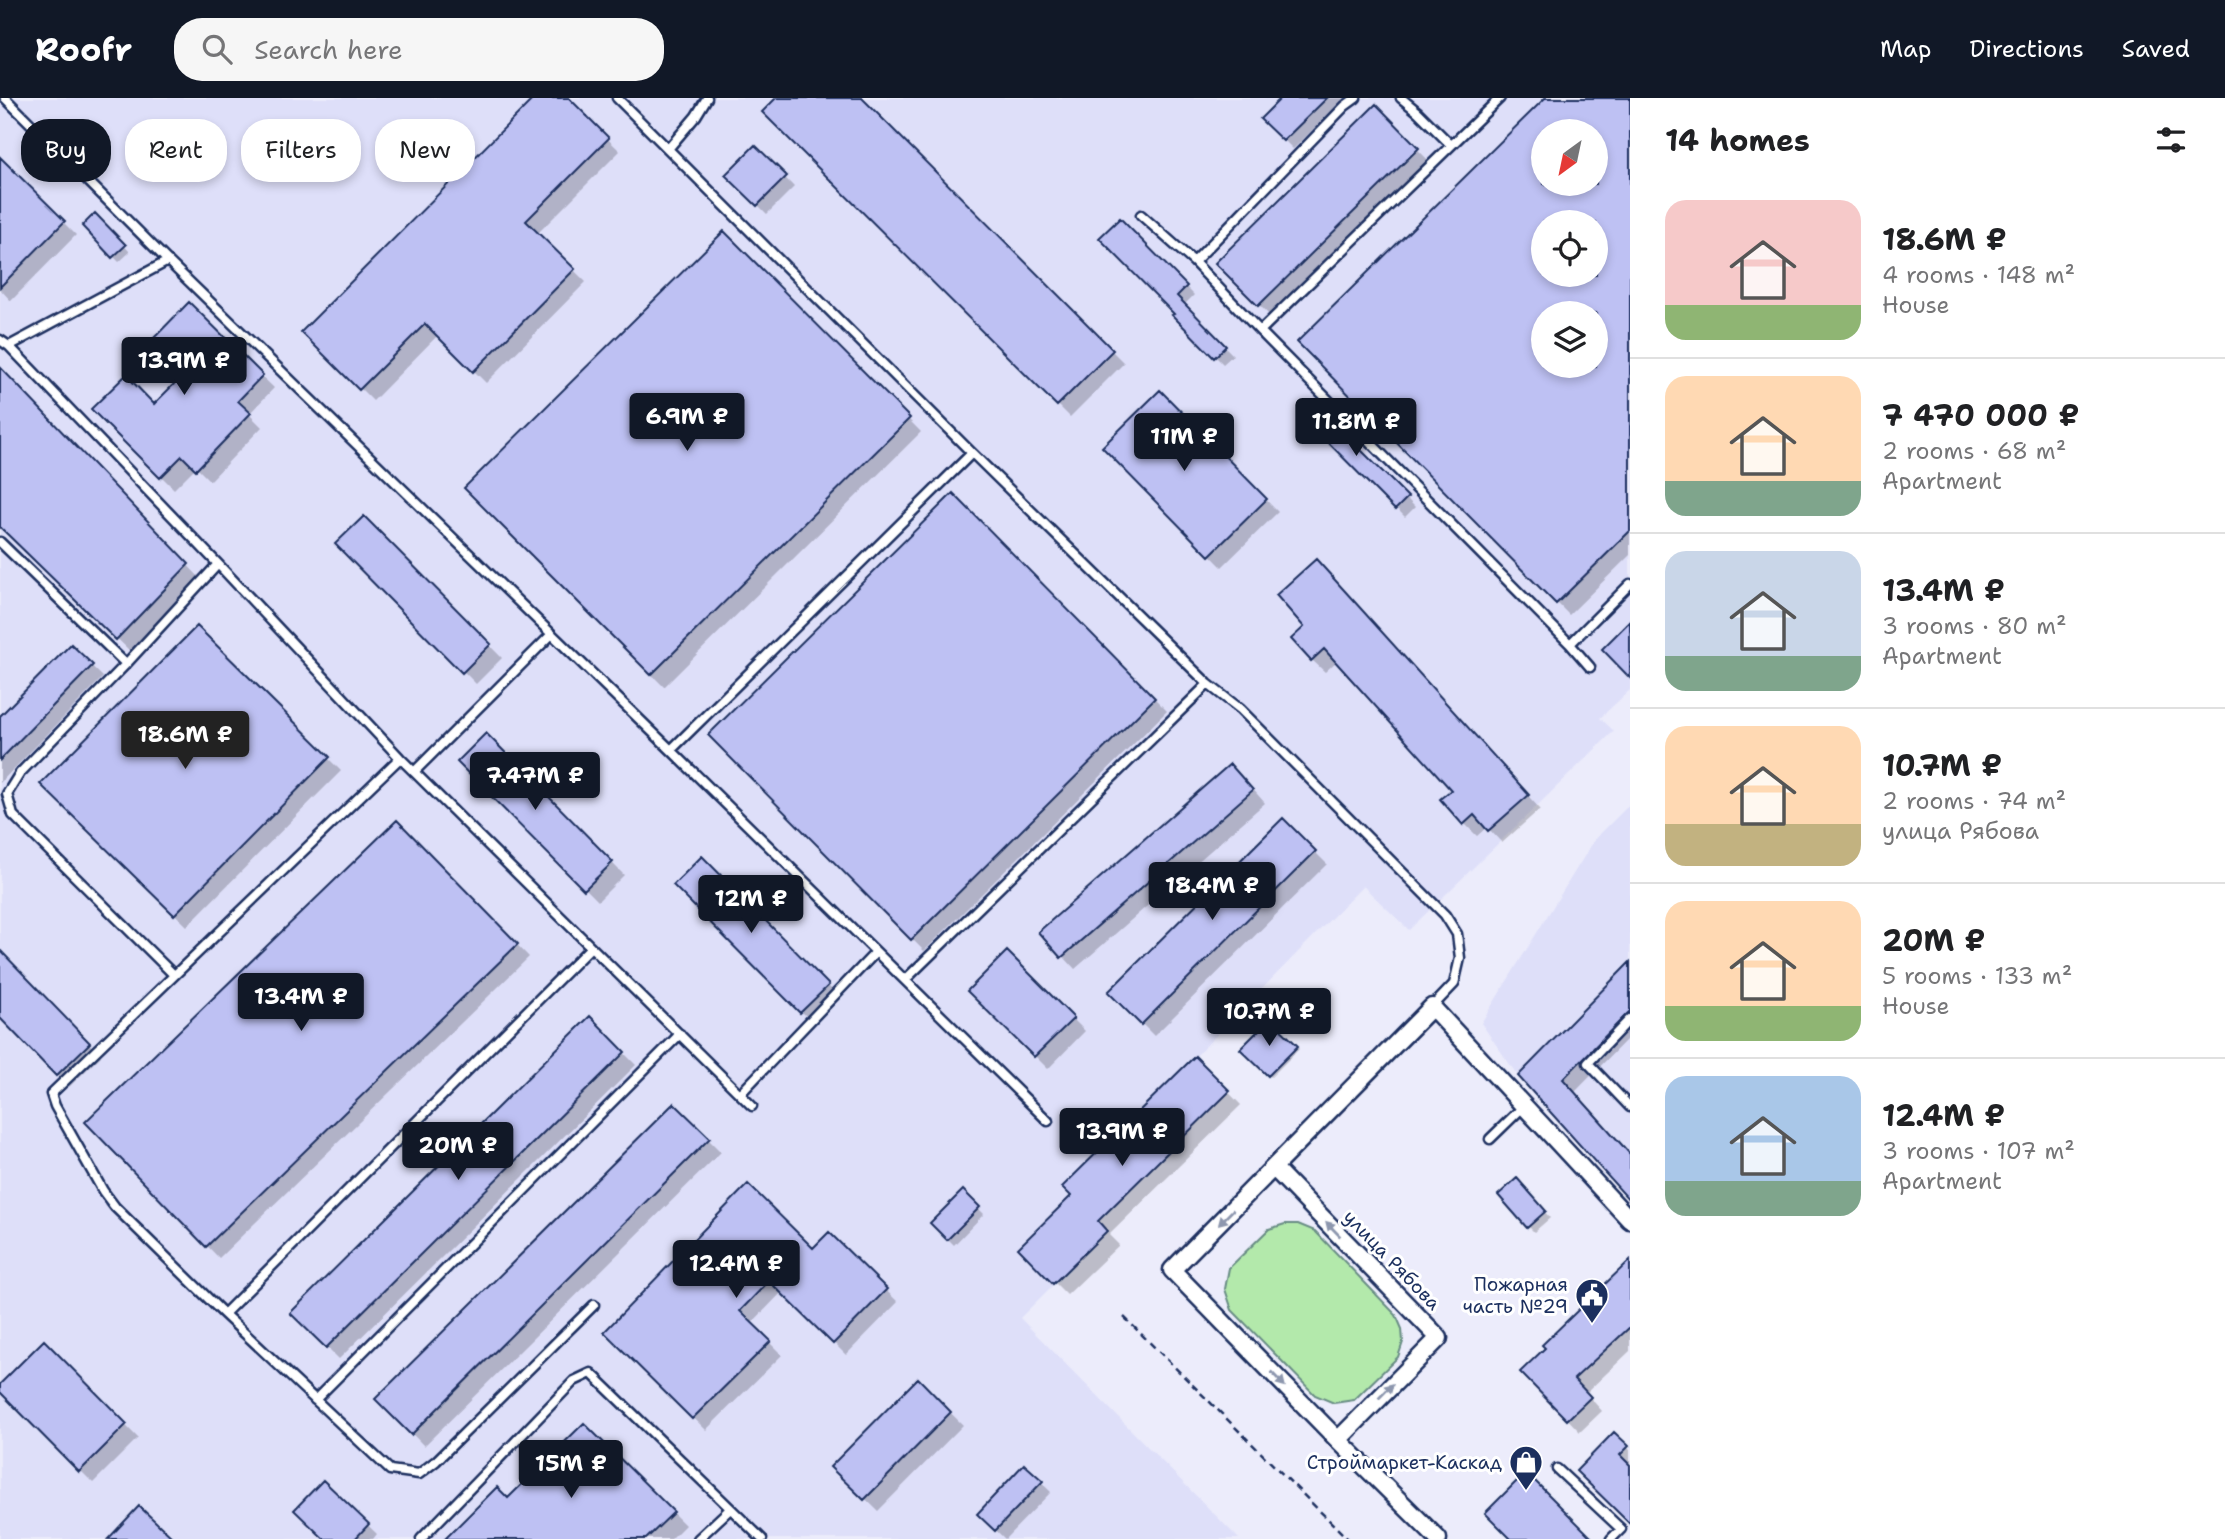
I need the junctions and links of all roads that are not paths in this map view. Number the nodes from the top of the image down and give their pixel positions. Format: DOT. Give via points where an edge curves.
graph roads {
  1 [pos="5,98"];
  2 [pos="617,98"];
  3 [pos="707,98"];
  4 [pos="1356,98"];
  5 [pos="1401,98"];
  6 [pos="1500,98"];
  7 [pos="1451,145"];
  8 [pos="668,149"];
  9 [pos="1142,215"];
  10 [pos="168,261"];
  11 [pos="1194,262"];
  12 [pos="1260,331"];
  13 [pos="0,340"];
  14 [pos="9,346"];
  15 [pos="972,453"];
  16 [pos="0,542"];
  17 [pos="218,564"];
  18 [pos="1630,584"];
  19 [pos="552,634"];
  20 [pos="1570,643"];
  21 [pos="126,664"];
  22 [pos="1590,667"];
  23 [pos="1208,684"];
  24 [pos="671,750"];
  25 [pos="400,758"];
  26 [pos="414,772"];
  27 [pos="591,947"];
  28 [pos="876,952"];
  29 [pos="174,975"];
  30 [pos="905,980"];
  31 [pos="1432,1007"];
  32 [pos="1630,1019"];
  33 [pos="680,1034"];
  34 [pos="740,1094"];
  35 [pos="1524,1106"];
  36 [pos="752,1107"];
  37 [pos="1630,1107"];
  38 [pos="1048,1121"];
  39 [pos="1490,1139"];
  40 [pos="1274,1168"];
  41 [pos="1630,1220"];
  42 [pos="594,1305"];
  43 [pos="224,1314"];
  44 [pos="315,1400"];
  45 [pos="1338,1440"];
  46 [pos="1557,1469"];
  47 [pos="730,1509"];
  48 [pos="421,1539"];
  49 [pos="698,1539"];
  50 [pos="762,1539"];
  51 [pos="1438,1539"];
  52 [pos="1611,1539"];
  1 -- 10 [label="lane"];
  2 -- 8 [label="lane"];
  3 -- 8 [label="lane"];
  4 -- 11 [label="lane"];
  5 -- 7 [label="lane"];
  6 -- 7 [label="lane"];
  7 -- 12 [label="lane"];
  8 -- 15 [label="lane"];
  9 -- 11 [label="lane"];
  10 -- 14 [label="lane"];
  10 -- 19 [label="lane"];
  11 -- 12 [label="lane"];
  12 -- 20 [label="lane"];
  13 -- 14 [label="lane"];
  14 -- 17 [label="lane"];
  15 -- 23 [label="lane"];
  15 -- 24 [label="lane"];
  16 -- 21 [label="lane"];
  17 -- 21 [label="lane"];
  17 -- 25 [label="lane"];
  18 -- 20 [label="lane"];
  19 -- 24 [label="lane"];
  19 -- 26 [label="lane"];
  20 -- 22 [label="lane"];
  21 -- 29 [label="lane" via="20,773 7,794 13,815"];
  23 -- 30 [label="lane"];
  23 -- 31 [label="lane" via="1240,709 1445,915 1457,934 1460,958 1454,984"];
  24 -- 28 [label="lane"];
  25 -- 26 [label="lane"];
  25 -- 29 [label="lane"];
  26 -- 27 [label="lane"];
  27 -- 33 [label="lane"];
  27 -- 43 [label="lane"];
  28 -- 30 [label="lane"];
  28 -- 34 [label="lane"];
  29 -- 43 [label="lane" via="51,1094 115,1207"];
  30 -- 38 [label="lane"];
  31 -- 35 [label="street"];
  31 -- 40 [label="street"];
  32 -- 37 [label="lane" via="1588,1063"];
  33 -- 34 [label="lane"];
  33 -- 44 [label="lane"];
  34 -- 36 [label="lane"];
  35 -- 39 [label="lane"];
  35 -- 41 [label="street"];
  45 -- 40 [label="street, улица Рябова, one-way" via="1439,1338"];
  40 -- 45 [label="street, one-way" via="1172,1270"];
  42 -- 44 [label="lane" via="419,1474 390,1470"];
  43 -- 44 [label="lane"];
  45 -- 51 [label="street"];
  46 -- 52 [label="lane" via="1621,1529"];
  47 -- 48 [label="lane" via="592,1373 575,1381"];
  47 -- 49 [label="lane"];
  47 -- 50 [label="lane"];
}
